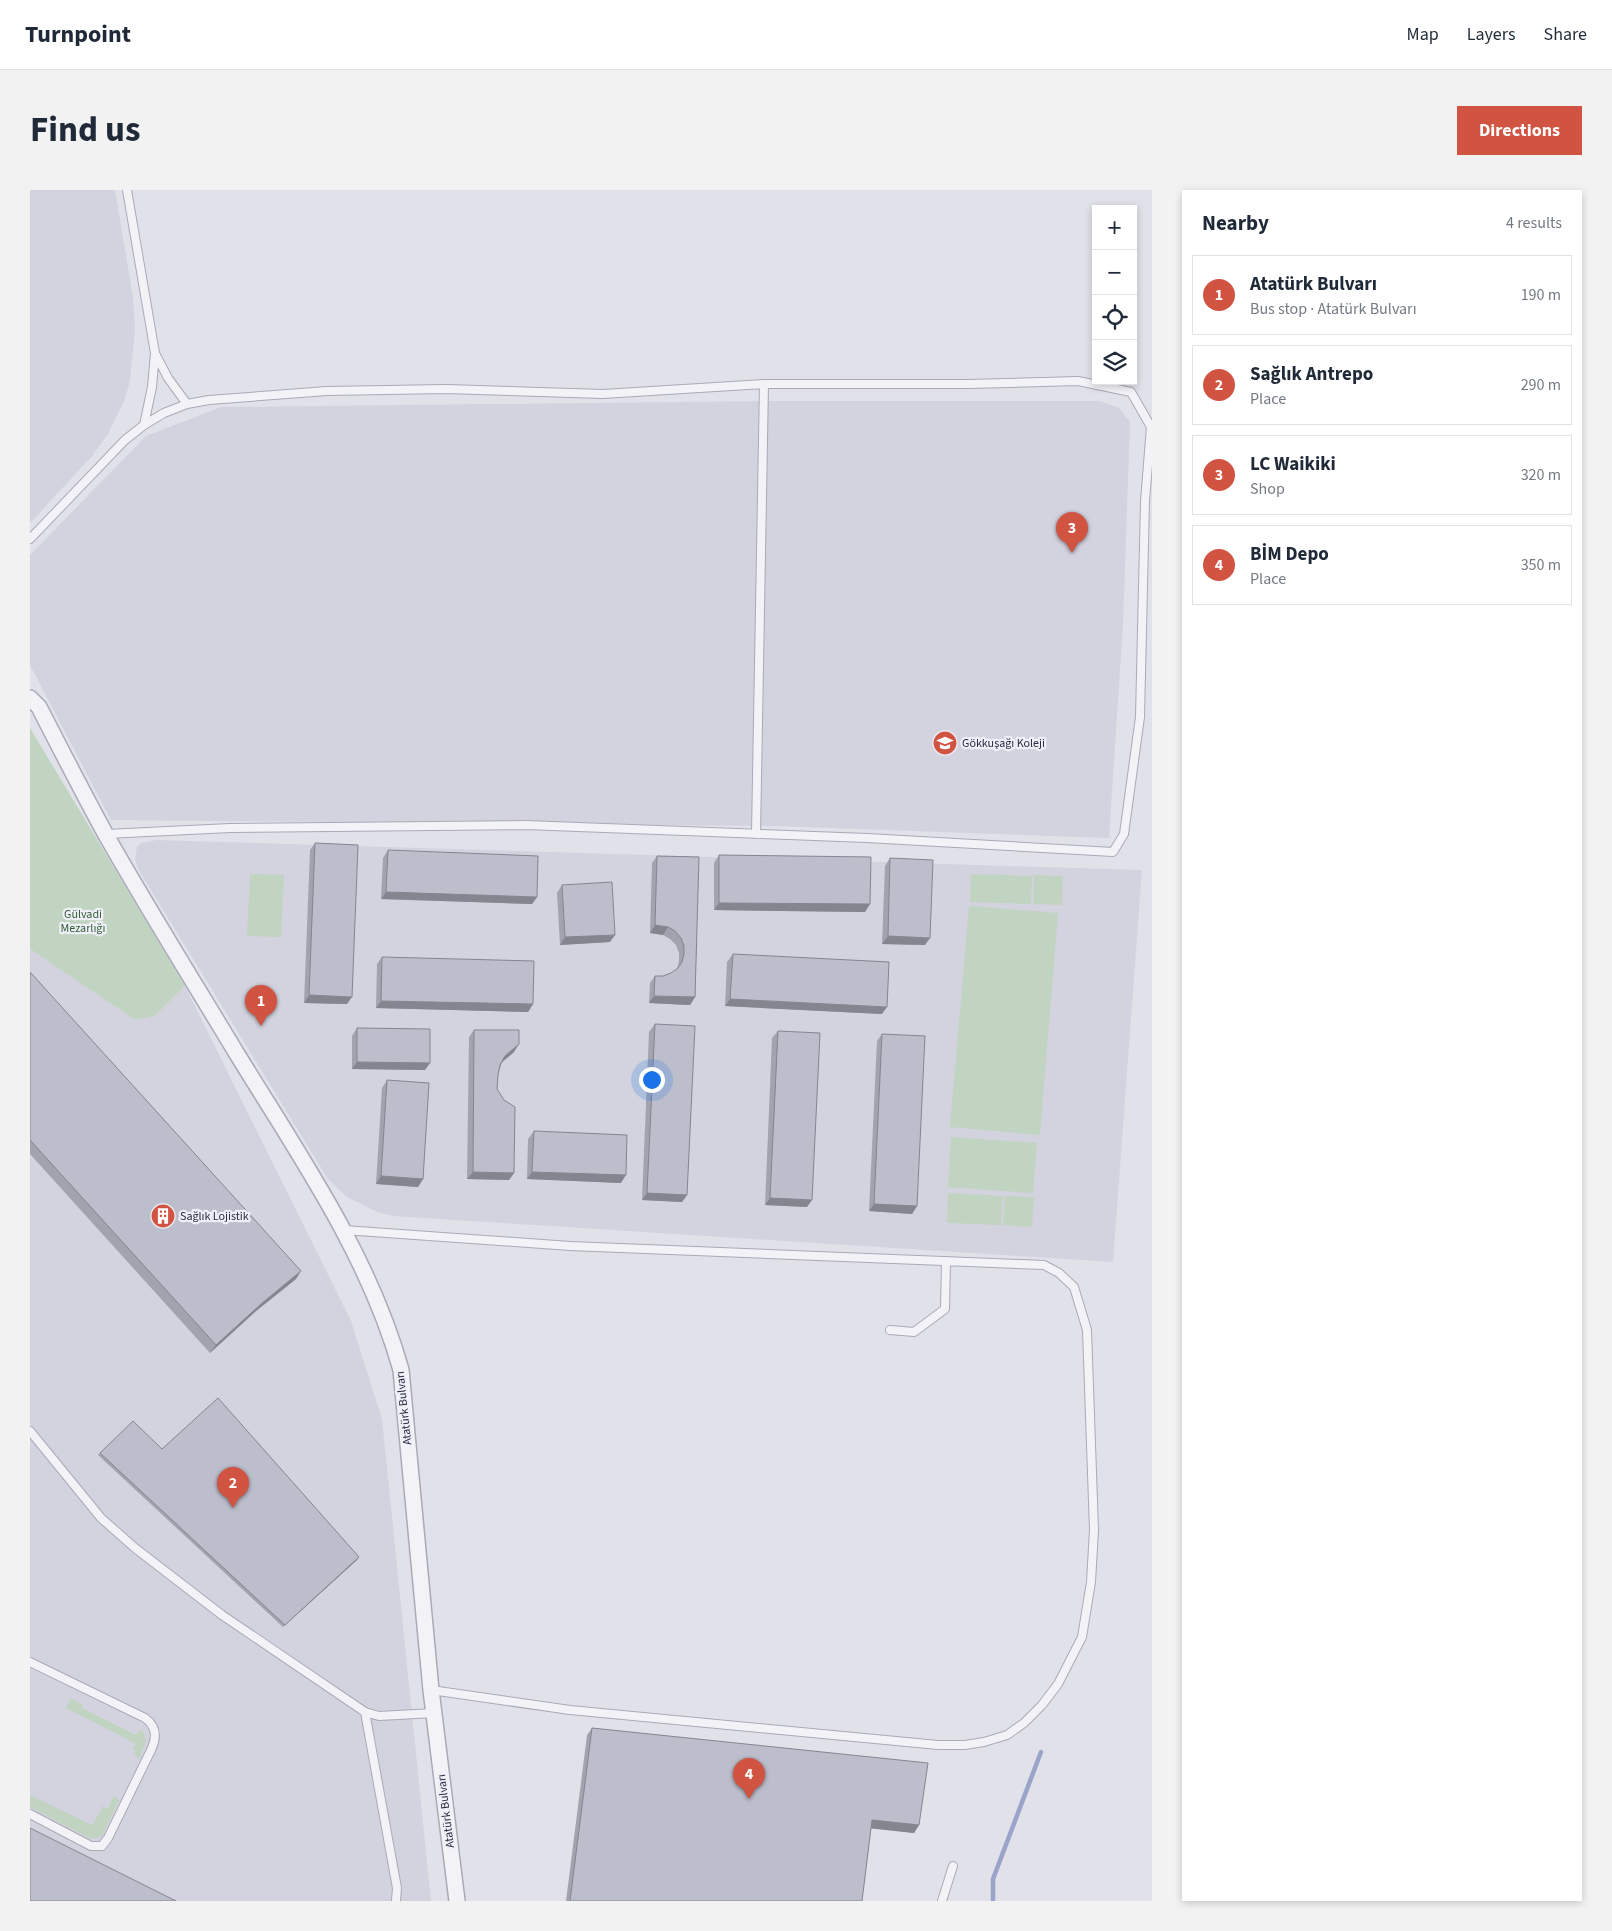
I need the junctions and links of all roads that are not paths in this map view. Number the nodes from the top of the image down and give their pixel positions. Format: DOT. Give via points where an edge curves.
graph roads {
  1 [pos="128,190"];
  2 [pos="155,353"];
  3 [pos="764,384"];
  4 [pos="187,404"];
  5 [pos="144,424"];
  6 [pos="30,540"];
  7 [pos="30,688"];
  8 [pos="34,702"];
  9 [pos="106,834"];
  10 [pos="756,834"];
  11 [pos="344,1230"];
  12 [pos="946,1261"];
  13 [pos="890,1330"];
  14 [pos="30,1431"];
  15 [pos="30,1662"];
  16 [pos="431,1690"];
  17 [pos="365,1712"];
  18 [pos="434,1713"];
  19 [pos="30,1814"];
  20 [pos="953,1866"];
  21 [pos="396,1901"];
  22 [pos="456,1901"];
  23 [pos="942,1901"];
  1 -- 2 [label="lane"];
  2 -- 4 [label="lane"];
  2 -- 5 [label="lane"];
  3 -- 4 [label="lane" via="603,394 446,389 327,391"];
  3 -- 10 [label="lane"];
  3 -- 10 [label="lane" via="1078,382 1131,392 1151,427 1145,501 1140,716 1124,834 1113,852"];
  4 -- 5 [label="lane"];
  5 -- 6 [label="lane"];
  7 -- 8 [label="street, Atatürk Bulvarı"];
  8 -- 9 [label="street, Atatürk Bulvarı"];
  9 -- 10 [label="lane" via="230,828 525,825"];
  9 -- 11 [label="street, Atatürk Bulvarı"];
  11 -- 12 [label="lane" via="570,1246"];
  11 -- 16 [label="street, Atatürk Bulvarı" via="384,1315 401,1370"];
  12 -- 13 [label="lane" via="945,1309 914,1332"];
  12 -- 16 [label="lane" via="1044,1265 1074,1286 1087,1330 1094,1530 1087,1612 1082,1637 1070,1664 1042,1705 1024,1723 1006,1735 984,1742 938,1745 570,1710"];
  14 -- 17 [label="lane" via="100,1518 222,1615"];
  15 -- 19 [label="lane" via="146,1718 155,1734 152,1748 102,1846 86,1844"];
  16 -- 18 [label="street, Atatürk Bulvarı"];
  17 -- 18 [label="lane" via="379,1716"];
  17 -- 21 [label="lane" via="397,1888"];
  18 -- 22 [label="street, Atatürk Bulvarı"];
  20 -- 23 [label="lane"];
}
